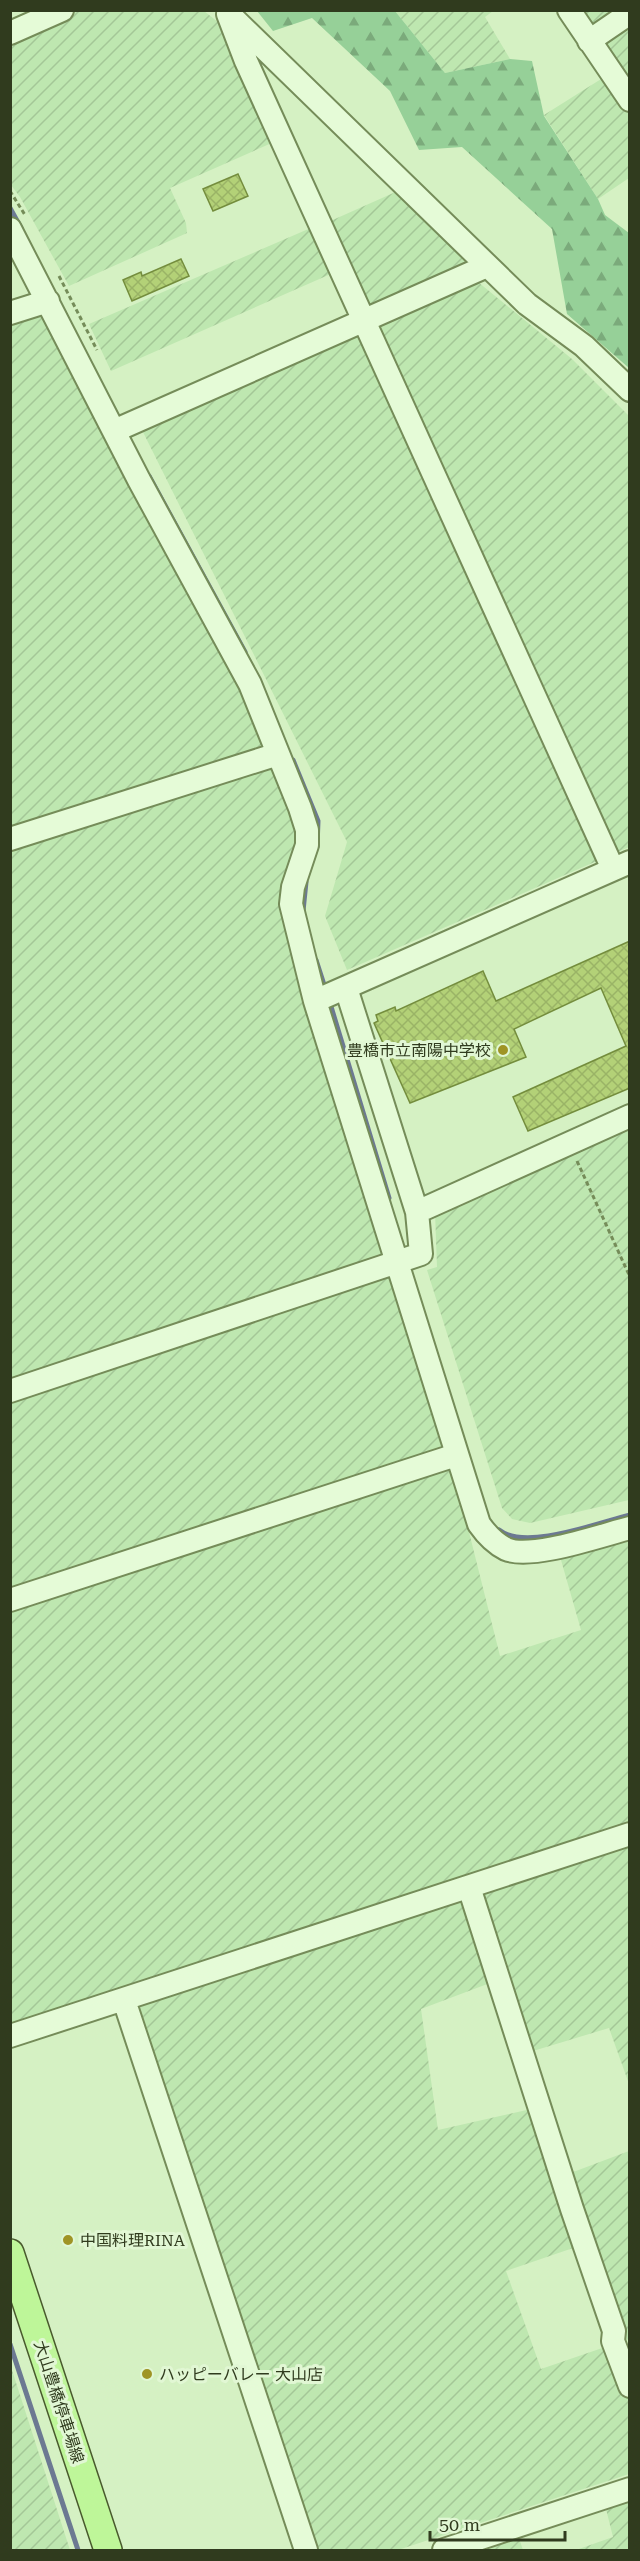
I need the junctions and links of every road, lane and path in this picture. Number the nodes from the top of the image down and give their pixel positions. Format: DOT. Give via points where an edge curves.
graph roads {
  1 [pos="62,10"];
  2 [pos="569,10"];
  3 [pos="226,12"];
  4 [pos="630,13"];
  5 [pos="10,33"];
  6 [pos="590,41"];
  7 [pos="630,100"];
  8 [pos="10,229"];
  9 [pos="487,266"];
  10 [pos="48,301"];
  11 [pos="10,313"];
  12 [pos="365,319"];
  13 [pos="630,390"];
  14 [pos="122,427"];
  15 [pos="278,754"];
  16 [pos="10,839"];
  17 [pos="621,866"];
  18 [pos="332,994"];
  19 [pos="630,1116"];
  20 [pos="569,1143"];
  21 [pos="417,1212"];
  22 [pos="395,1262"];
  23 [pos="630,1277"];
  24 [pos="10,1391"];
  25 [pos="456,1455"];
  26 [pos="630,1528"];
  27 [pos="10,1600"];
  28 [pos="630,1834"];
  29 [pos="469,1887"];
  30 [pos="124,2000"];
  31 [pos="10,2036"];
  32 [pos="10,2253"];
  33 [pos="630,2386"];
  34 [pos="630,2489"];
  35 [pos="108,2550"];
  36 [pos="306,2550"];
  37 [pos="444,2550"];
  1 -- 5 [label="street"];
  2 -- 6 [label="street"];
  3 -- 9 [label="street"];
  3 -- 12 [label="street"];
  4 -- 6 [label="street"];
  6 -- 7 [label="street"];
  8 -- 10 [label="street"];
  9 -- 12 [label="street"];
  9 -- 13 [label="street" via="527,304 584,346"];
  10 -- 11 [label="street"];
  10 -- 14 [label="street"];
  12 -- 14 [label="street"];
  12 -- 17 [label="street"];
  14 -- 15 [label="street" via="250,684"];
  15 -- 16 [label="street"];
  15 -- 18 [label="street" via="307,830 307,845 291,904"];
  17 -- 18 [label="street"];
  18 -- 21 [label="street"];
  18 -- 22 [label="street"];
  19 -- 20 [label="street"];
  20 -- 21 [label="street"];
  20 -- 23 [label="path"];
  21 -- 22 [label="street" via="421,1254"];
  22 -- 24 [label="street"];
  22 -- 25 [label="street"];
  25 -- 26 [label="street" via="479,1524 487,1536 507,1549 534,1551"];
  25 -- 27 [label="street"];
  28 -- 29 [label="street"];
  29 -- 30 [label="street"];
  29 -- 33 [label="street"];
  30 -- 31 [label="street"];
  30 -- 36 [label="street"];
  32 -- 35 [label="main road, 大山豊橋停車場線"];
  34 -- 37 [label="street"];
}
